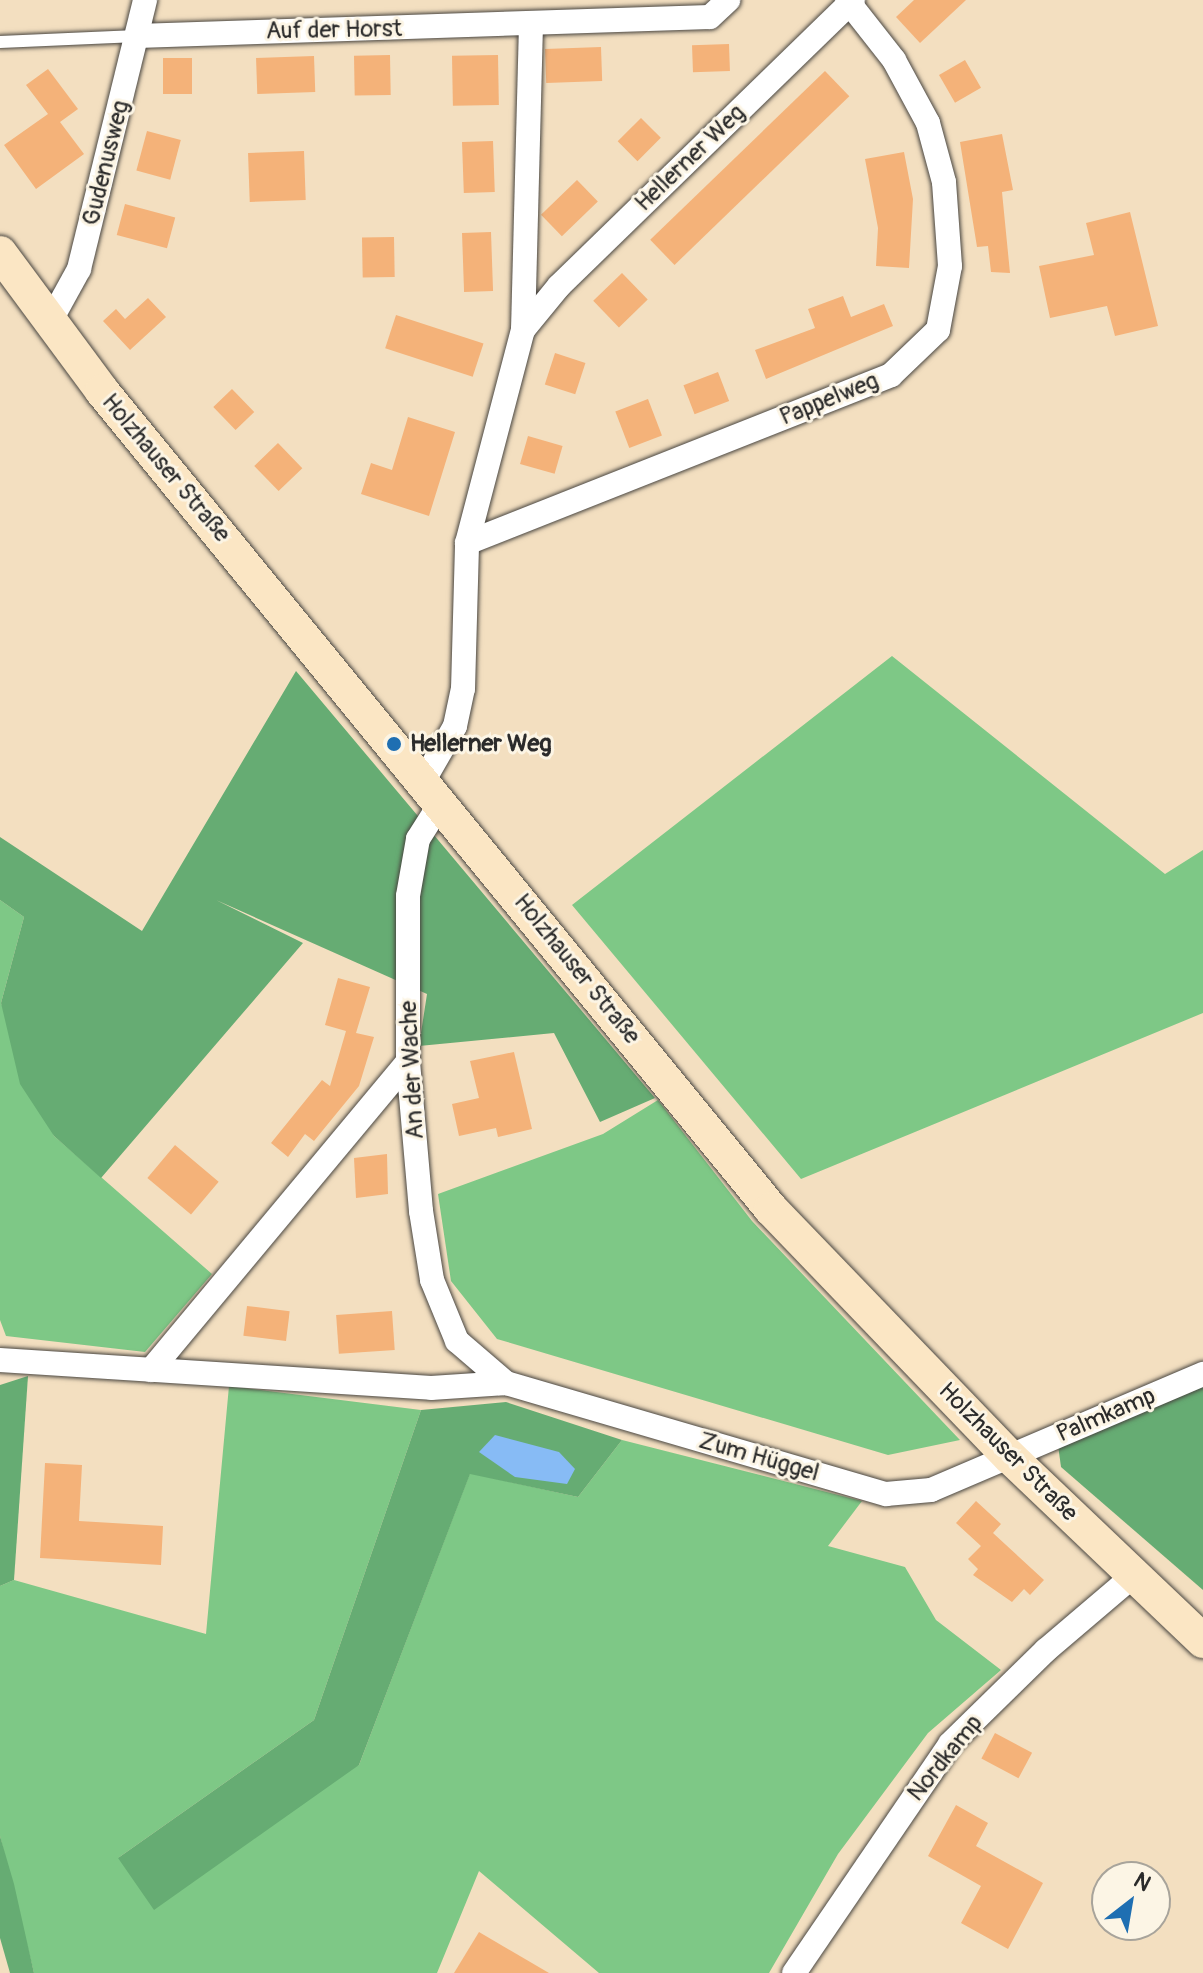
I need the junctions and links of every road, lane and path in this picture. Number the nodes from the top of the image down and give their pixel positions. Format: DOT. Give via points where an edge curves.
graph roads {
  1 [pos="145,0"];
  2 [pos="728,0"];
  3 [pos="850,1"];
  4 [pos="531,26"];
  5 [pos="137,36"];
  6 [pos="0,42"];
  7 [pos="0,253"];
  8 [pos="51,320"];
  9 [pos="523,330"];
  10 [pos="467,543"];
  11 [pos="433,790"];
  12 [pos="408,1062"];
  13 [pos="457,1341"];
  14 [pos="0,1360"];
  15 [pos="151,1370"];
  16 [pos="1203,1374"];
  17 [pos="506,1383"];
  18 [pos="1010,1457"];
  19 [pos="1134,1575"];
  20 [pos="1203,1641"];
  21 [pos="794,1973"];
  1 -- 5 [label="street, Gudenusweg"];
  2 -- 4 [label="street, Auf der Horst" via="710,17"];
  3 -- 9 [label="street, Hellerner Weg" via="559,286"];
  3 -- 10 [label="street, Pappelweg" via="894,60 928,123 940,167 950,266 938,330 891,375"];
  4 -- 5 [label="street, Auf der Horst"];
  4 -- 9 [label="street"];
  5 -- 6 [label="lane"];
  5 -- 8 [label="street, Gudenusweg" via="79,269"];
  7 -- 8 [label="street, Holzhauser Straße"];
  8 -- 11 [label="street, Holzhauser Straße" via="102,391"];
  9 -- 10 [label="street, Hellerner Weg"];
  10 -- 11 [label="street, Hellerner Weg" via="463,689"];
  11 -- 12 [label="street, An der Wache" via="408,896"];
  11 -- 18 [label="street, Holzhauser Straße" via="771,1209"];
  12 -- 13 [label="street, An der Wache" via="432,1280"];
  12 -- 15 [label="street"];
  13 -- 17 [label="street, Zum Hüggel"];
  14 -- 15 [label="street, Zum Hüggel"];
  15 -- 17 [label="street, Zum Hüggel" via="431,1388"];
  16 -- 18 [label="street, Palmkamp"];
  17 -- 18 [label="street, Zum Hüggel" via="886,1494 931,1490"];
  18 -- 19 [label="street, Holzhauser Straße"];
  19 -- 20 [label="street, Holzhauser Straße"];
  19 -- 21 [label="street, Nordkamp" via="1046,1650 950,1744"];
}
